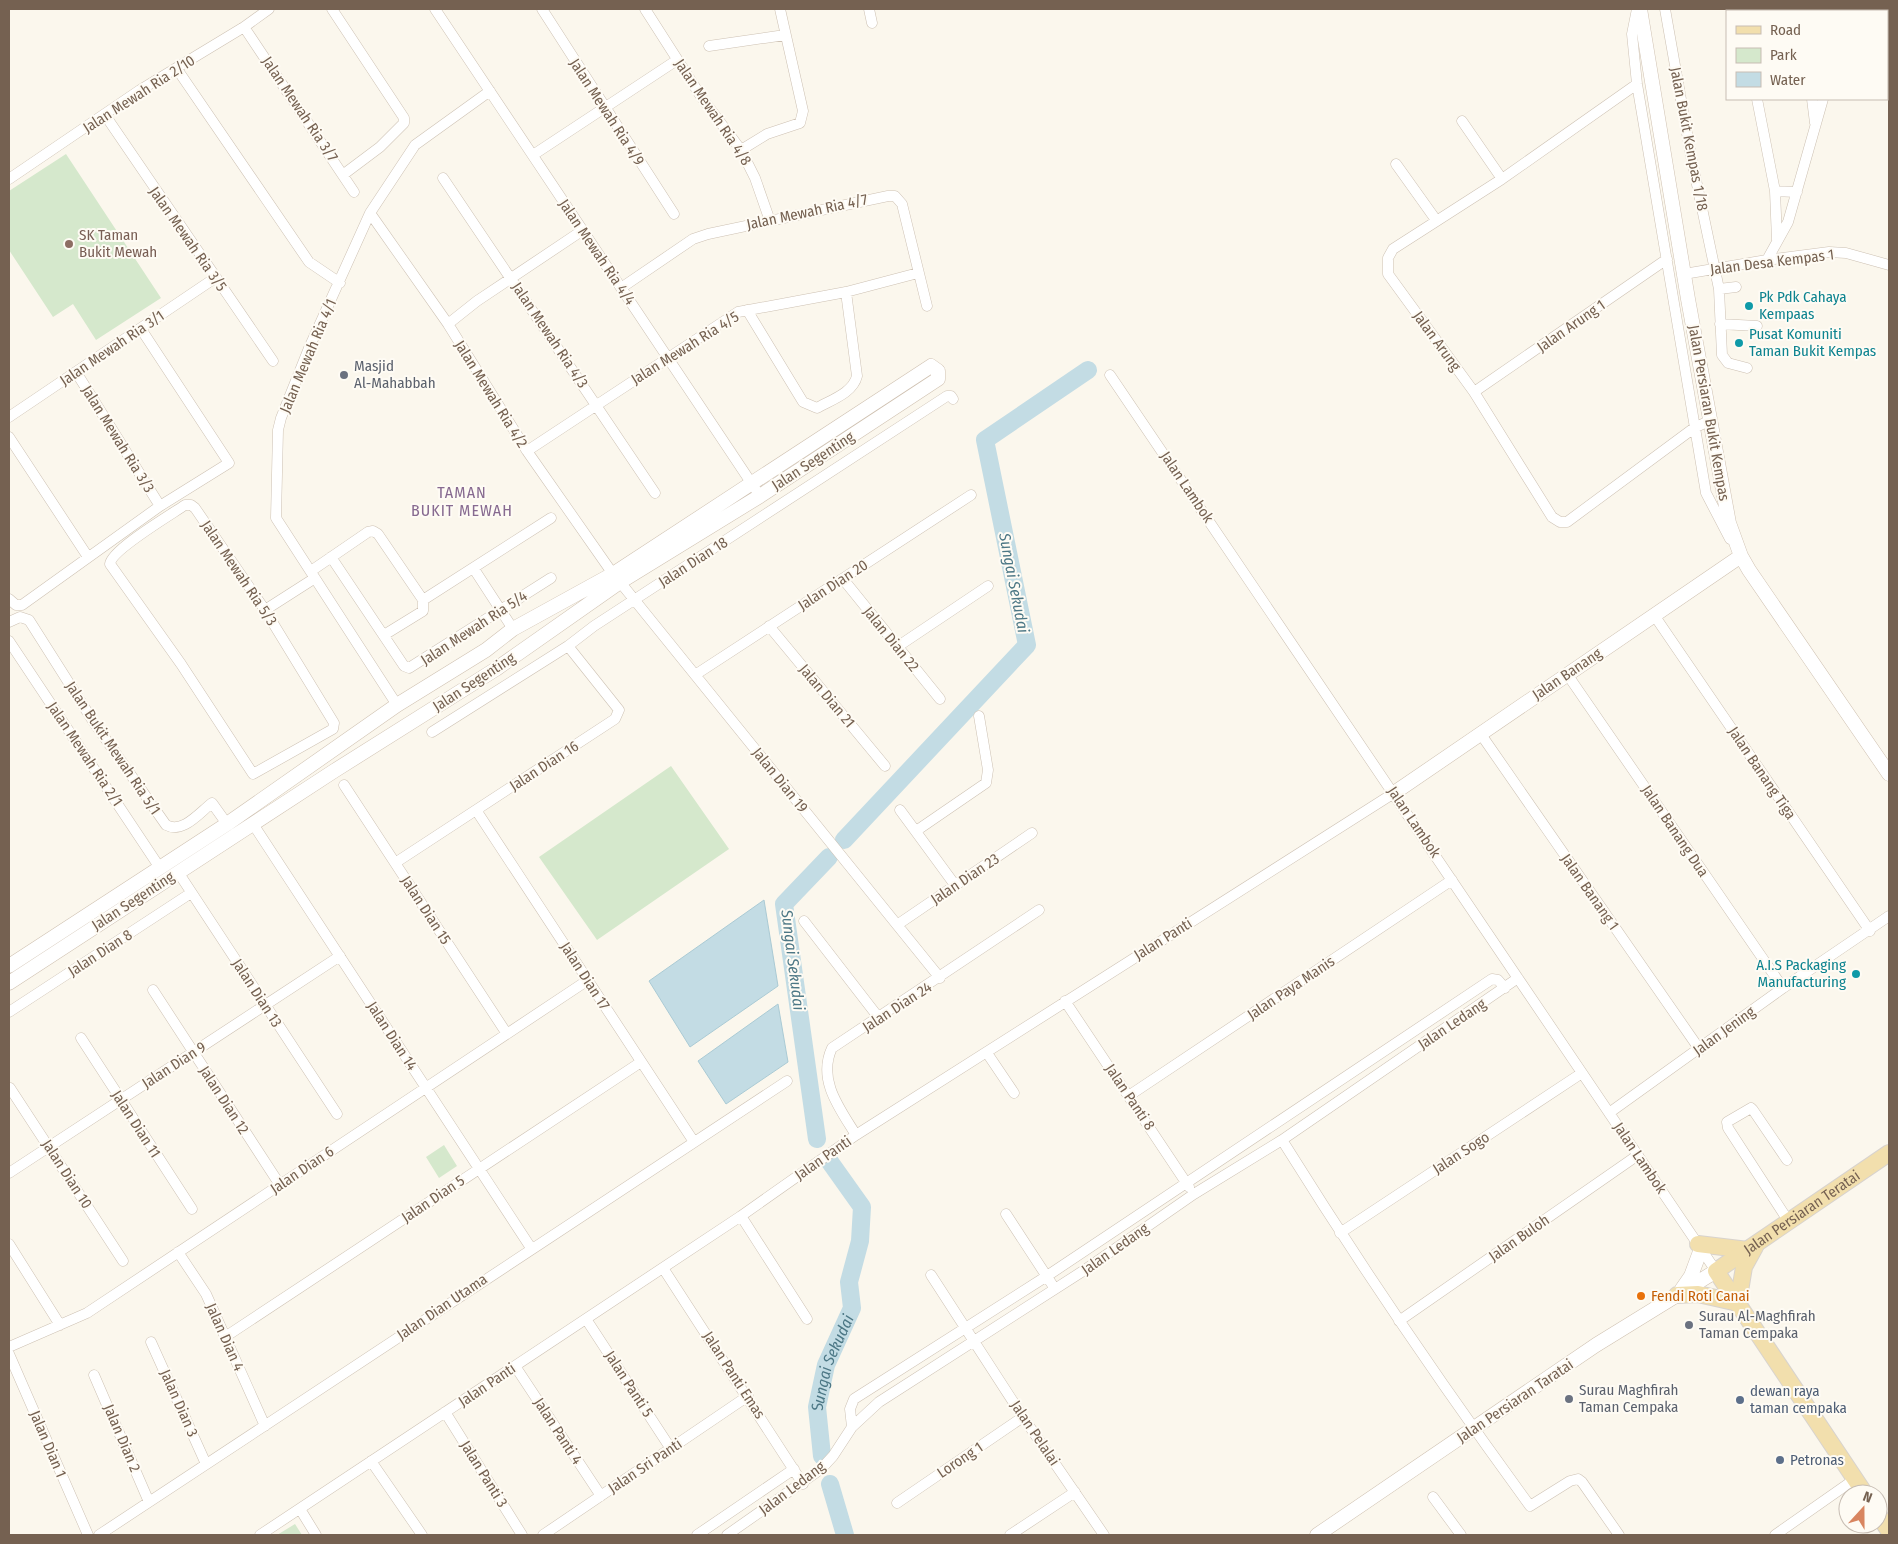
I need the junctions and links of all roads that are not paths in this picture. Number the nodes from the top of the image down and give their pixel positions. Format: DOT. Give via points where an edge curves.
graph roads {
  1 [pos="269,9"];
  2 [pos="332,9"];
  3 [pos="435,9"];
  4 [pos="542,9"];
  5 [pos="645,9"];
  6 [pos="780,9"];
  7 [pos="869,9"];
  8 [pos="1638,9"];
  9 [pos="1665,9"];
  10 [pos="872,23"];
  11 [pos="244,27"];
  12 [pos="785,35"];
  13 [pos="709,46"];
  14 [pos="677,60"];
  15 [pos="177,69"];
  16 [pos="1637,84"];
  17 [pos="490,91"];
  18 [pos="1757,100"];
  19 [pos="1812,100"];
  20 [pos="1823,100"];
  21 [pos="605,108"];
  22 [pos="105,115"];
  23 [pos="1462,121"];
  24 [pos="1816,128"];
  25 [pos="741,150"];
  26 [pos="532,155"];
  27 [pos="1396,164"];
  28 [pos="344,174"];
  29 [pos="443,178"];
  30 [pos="9,179"];
  31 [pos="1502,179"];
  32 [pos="1775,191"];
  33 [pos="354,192"];
  34 [pos="1798,192"];
  35 [pos="370,213"];
  36 [pos="674,214"];
  37 [pos="1436,220"];
  38 [pos="770,221"];
  39 [pos="583,230"];
  40 [pos="1777,240"];
  41 [pos="1667,259"];
  42 [pos="1767,260"];
  43 [pos="1889,265"];
  44 [pos="1716,269"];
  45 [pos="918,274"];
  46 [pos="1684,274"];
  47 [pos="215,278"];
  48 [pos="512,278"];
  49 [pos="340,283"];
  50 [pos="1736,286"];
  51 [pos="621,288"];
  52 [pos="1719,289"];
  53 [pos="846,292"];
  54 [pos="928,306"];
  55 [pos="747,310"];
  56 [pos="448,324"];
  57 [pos="1720,324"];
  58 [pos="1757,326"];
  59 [pos="140,329"];
  60 [pos="668,358"];
  61 [pos="273,361"];
  62 [pos="1747,368"];
  63 [pos="76,372"];
  64 [pos="1110,375"];
  65 [pos="1474,392"];
  66 [pos="953,399"];
  67 [pos="596,405"];
  68 [pos="9,417"];
  69 [pos="1711,420"];
  70 [pos="1694,428"];
  71 [pos="9,437"];
  72 [pos="527,450"];
  73 [pos="751,483"];
  74 [pos="654,493"];
  75 [pos="760,496"];
  76 [pos="971,496"];
  77 [pos="160,506"];
  78 [pos="551,518"];
  79 [pos="1741,556"];
  80 [pos="88,557"];
  81 [pos="331,557"];
  82 [pos="474,569"];
  83 [pos="313,574"];
  84 [pos="551,578"];
  85 [pos="616,578"];
  86 [pos="843,579"];
  87 [pos="988,586"];
  88 [pos="9,599"];
  89 [pos="423,600"];
  90 [pos="635,600"];
  91 [pos="265,610"];
  92 [pos="501,611"];
  93 [pos="1654,615"];
  94 [pos="9,622"];
  95 [pos="770,626"];
  96 [pos="512,629"];
  97 [pos="384,635"];
  98 [pos="9,641"];
  99 [pos="568,646"];
  100 [pos="897,646"];
  101 [pos="486,650"];
  102 [pos="502,664"];
  103 [pos="695,674"];
  104 [pos="1567,674"];
  105 [pos="438,679"];
  106 [pos="449,699"];
  107 [pos="940,699"];
  108 [pos="398,705"];
  109 [pos="979,716"];
  110 [pos="432,732"];
  111 [pos="1480,733"];
  112 [pos="885,766"];
  113 [pos="1889,774"];
  114 [pos="344,786"];
  115 [pos="1394,793"];
  116 [pos="476,810"];
  117 [pos="900,810"];
  118 [pos="227,824"];
  119 [pos="253,824"];
  120 [pos="916,831"];
  121 [pos="1032,833"];
  122 [pos="395,863"];
  123 [pos="160,868"];
  124 [pos="178,872"];
  125 [pos="1452,880"];
  126 [pos="955,885"];
  127 [pos="191,893"];
  128 [pos="1039,910"];
  129 [pos="1889,916"];
  130 [pos="804,921"];
  131 [pos="898,925"];
  132 [pos="1870,931"];
  133 [pos="340,956"];
  134 [pos="9,966"];
  135 [pos="940,978"];
  136 [pos="1518,978"];
  137 [pos="588,980"];
  138 [pos="9,983"];
  139 [pos="1504,988"];
  140 [pos="1782,988"];
  141 [pos="153,990"];
  142 [pos="1065,1001"];
  143 [pos="265,1005"];
  144 [pos="9,1012"];
  145 [pos="879,1018"];
  146 [pos="507,1034"];
  147 [pos="81,1038"];
  148 [pos="1700,1050"];
  149 [pos="193,1052"];
  150 [pos="987,1053"];
  151 [pos="641,1062"];
  152 [pos="1582,1073"];
  153 [pos="787,1081"];
  154 [pos="10,1088"];
  155 [pos="426,1088"];
  156 [pos="1014,1093"];
  157 [pos="1130,1095"];
  158 [pos="121,1100"];
  159 [pos="1609,1113"];
  160 [pos="338,1114"];
  161 [pos="856,1135"];
  162 [pos="1282,1140"];
  163 [pos="694,1142"];
  164 [pos="49,1147"];
  165 [pos="1889,1153"];
  166 [pos="1638,1155"];
  167 [pos="1787,1160"];
  168 [pos="479,1168"];
  169 [pos="9,1173"];
  170 [pos="1187,1182"];
  171 [pos="280,1185"];
  172 [pos="1194,1194"];
  173 [pos="192,1209"];
  174 [pos="1006,1214"];
  175 [pos="741,1216"];
  176 [pos="1789,1222"];
  177 [pos="1340,1233"];
  178 [pos="9,1244"];
  179 [pos="1699,1247"];
  180 [pos="1753,1247"];
  181 [pos="531,1248"];
  182 [pos="178,1252"];
  183 [pos="123,1261"];
  184 [pos="663,1268"];
  185 [pos="1716,1271"];
  186 [pos="931,1275"];
  187 [pos="1047,1276"];
  188 [pos="1055,1290"];
  189 [pos="1677,1295"];
  190 [pos="1738,1304"];
  191 [pos="586,1319"];
  192 [pos="808,1319"];
  193 [pos="1399,1321"];
  194 [pos="60,1325"];
  195 [pos="967,1329"];
  196 [pos="225,1337"];
  197 [pos="973,1340"];
  198 [pos="151,1342"];
  199 [pos="9,1347"];
  200 [pos="9,1354"];
  201 [pos="515,1366"];
  202 [pos="94,1375"];
  203 [pos="748,1396"];
  204 [pos="445,1412"];
  205 [pos="1023,1418"];
  206 [pos="264,1426"];
  207 [pos="852,1427"];
  208 [pos="1474,1429"];
  209 [pos="671,1448"];
  210 [pos="372,1461"];
  211 [pos="206,1464"];
  212 [pos="794,1469"];
  213 [pos="1855,1479"];
  214 [pos="803,1484"];
  215 [pos="1858,1484"];
  216 [pos="1075,1492"];
  217 [pos="601,1496"];
  218 [pos="1434,1497"];
  219 [pos="149,1502"];
  220 [pos="897,1503"];
  221 [pos="300,1509"];
  222 [pos="88,1535"];
  223 [pos="99,1535"];
  224 [pos="260,1535"];
  225 [pos="316,1535"];
  226 [pos="422,1535"];
  227 [pos="522,1535"];
  228 [pos="543,1535"];
  229 [pos="697,1535"];
  230 [pos="727,1535"];
  231 [pos="1010,1535"];
  232 [pos="1104,1535"];
  233 [pos="1317,1535"];
  234 [pos="1461,1535"];
  235 [pos="1619,1535"];
  236 [pos="1775,1535"];
  1 -- 11 [label="street, Jalan Mewah Ria 2/10"];
  2 -- 28 [label="street" via="404,118 404,123 380,147"];
  3 -- 17 [label="street, Jalan Mewah Ria 4/4"];
  4 -- 21 [label="street, Jalan Mewah Ria 4/9"];
  5 -- 14 [label="street, Jalan Mewah Ria 4/8"];
  6 -- 12 [label="street"];
  7 -- 10 [label="street"];
  8 -- 16 [label="street" via="1632,34"];
  8 -- 46 [label="street, Jalan Persiaran Bukit Kempas"];
  9 -- 44 [label="street, Jalan Bukit Kempas 1/18" via="1691,156"];
  11 -- 15 [label="street, Jalan Mewah Ria 2/10"];
  11 -- 28 [label="street, Jalan Mewah Ria 3/7"];
  12 -- 13 [label="street"];
  12 -- 25 [label="street" via="803,118 800,123 767,134"];
  14 -- 21 [label="street"];
  14 -- 25 [label="street, Jalan Mewah Ria 4/8"];
  15 -- 22 [label="street, Jalan Mewah Ria 2/10"];
  15 -- 49 [label="street" via="309,262"];
  16 -- 31 [label="street, Jalan Arung"];
  16 -- 41 [label="street"];
  17 -- 26 [label="street, Jalan Mewah Ria 4/4"];
  17 -- 35 [label="street, Jalan Mewah Ria 4/1" via="415,145"];
  18 -- 32 [label="street"];
  19 -- 24 [label="street"];
  20 -- 24 [label="street"];
  21 -- 26 [label="street"];
  21 -- 36 [label="street, Jalan Mewah Ria 4/9"];
  22 -- 30 [label="street, Jalan Mewah Ria 2/10"];
  22 -- 47 [label="street, Jalan Mewah Ria 3/5"];
  23 -- 31 [label="street"];
  24 -- 34 [label="street"];
  25 -- 38 [label="street, Jalan Mewah Ria 4/8"];
  26 -- 39 [label="street, Jalan Mewah Ria 4/4"];
  27 -- 37 [label="street"];
  28 -- 33 [label="street, Jalan Mewah Ria 3/7"];
  29 -- 48 [label="street, Jalan Mewah Ria 4/3"];
  31 -- 37 [label="street, Jalan Arung"];
  32 -- 34 [label="street"];
  32 -- 40 [label="street"];
  34 -- 40 [label="street" via="1788,222"];
  35 -- 49 [label="street, Jalan Mewah Ria 4/1"];
  35 -- 56 [label="street, Jalan Mewah Ria 4/2"];
  37 -- 65 [label="street, Jalan Arung" via="1393,249 1388,258 1388,274"];
  38 -- 45 [label="street, Jalan Mewah Ria 4/7" via="895,196 902,204"];
  38 -- 51 [label="street, Jalan Mewah Ria 4/7" via="693,239"];
  39 -- 48 [label="street"];
  39 -- 51 [label="street, Jalan Mewah Ria 4/4"];
  40 -- 42 [label="street"];
  41 -- 65 [label="street, Jalan Arung 1"];
  41 -- 70 [label="street"];
  42 -- 43 [label="street, Jalan Desa Kempas 1" via="1829,252 1846,253"];
  42 -- 44 [label="street, Jalan Desa Kempas 1"];
  44 -- 46 [label="street, Jalan Desa Kempas 1"];
  44 -- 52 [label="street, Jalan Bukit Kempas 1/18"];
  45 -- 53 [label="street, Jalan Mewah Ria 4/5"];
  45 -- 54 [label="street, Jalan Mewah Ria 4/7"];
  46 -- 69 [label="street, Jalan Persiaran Bukit Kempas"];
  47 -- 59 [label="street, Jalan Mewah Ria 3/1"];
  47 -- 61 [label="street, Jalan Mewah Ria 3/5"];
  48 -- 56 [label="street"];
  48 -- 67 [label="street, Jalan Mewah Ria 4/3"];
  49 -- 83 [label="street, Jalan Mewah Ria 4/1" via="309,348 278,430 276,518"];
  50 -- 52 [label="street"];
  51 -- 60 [label="street, Jalan Mewah Ria 4/4"];
  52 -- 57 [label="street, Jalan Bukit Kempas 1/18"];
  53 -- 55 [label="street, Jalan Mewah Ria 4/5"];
  53 -- 55 [label="street" via="856,382 817,408 803,402"];
  55 -- 60 [label="street, Jalan Mewah Ria 4/5" via="738,312"];
  56 -- 72 [label="street, Jalan Mewah Ria 4/2"];
  57 -- 58 [label="street"];
  57 -- 62 [label="street, Jalan Bukit Kempas 1/18" via="1722,355 1728,363"];
  59 -- 63 [label="street, Jalan Mewah Ria 3/1"];
  59 -- 77 [label="street" via="229,463"];
  60 -- 67 [label="street, Jalan Mewah Ria 4/5"];
  60 -- 73 [label="street, Jalan Mewah Ria 4/4"];
  63 -- 68 [label="street, Jalan Mewah Ria 3/1"];
  63 -- 77 [label="street, Jalan Mewah Ria 3/3"];
  64 -- 115 [label="street, Jalan Lambok"];
  65 -- 70 [label="street, Jalan Arung" via="1552,517 1560,522 1567,522"];
  66 -- 90 [label="street, Jalan Dian 18" via="947,396"];
  67 -- 72 [label="street, Jalan Mewah Ria 4/5"];
  67 -- 74 [label="street, Jalan Mewah Ria 4/3"];
  69 -- 70 [label="street, Jalan Arung"];
  69 -- 79 [label="street, Jalan Persiaran Bukit Kempas" via="1725,506"];
  70 -- 79 [label="street" via="1706,493"];
  71 -- 80 [label="street"];
  72 -- 85 [label="street, Jalan Mewah Ria 4/2"];
  73 -- 75 [label="street, Jalan Mewah Ria 4/4"];
  73 -- 75 [label="street, Jalan Segenting" via="931,366 938,371 938,379"];
  73 -- 85 [label="street, Jalan Segenting"];
  75 -- 85 [label="street, Jalan Segenting"];
  76 -- 86 [label="street, Jalan Dian 20"];
  77 -- 80 [label="street"];
  78 -- 82 [label="street"];
  79 -- 93 [label="street, Jalan Banang"];
  79 -- 113 [label="street, Jalan Persiaran Bukit Kempas"];
  80 -- 88 [label="street" via="22,605 16,605"];
  81 -- 83 [label="street"];
  81 -- 89 [label="street" via="373,531"];
  81 -- 97 [label="street, Jalan Mewah Ria 5/4"];
  82 -- 89 [label="street"];
  82 -- 92 [label="street"];
  83 -- 91 [label="street"];
  83 -- 108 [label="street, Jalan Mewah Ria 4/1"];
  84 -- 92 [label="street, Jalan Mewah Ria 5/4"];
  85 -- 90 [label="street, Jalan Dian 19"];
  85 -- 96 [label="street, Jalan Segenting"];
  85 -- 102 [label="street, Jalan Segenting"];
  86 -- 95 [label="street, Jalan Dian 20"];
  86 -- 100 [label="street, Jalan Dian 22"];
  87 -- 100 [label="street"];
  89 -- 97 [label="street" via="423,611"];
  90 -- 99 [label="street, Jalan Dian 18"];
  90 -- 103 [label="street, Jalan Dian 19"];
  91 -- 91 [label="street, Jalan Mewah Ria 5/3" via="191,505 185,505 147,531 113,557 110,564 253,774 333,729 334,723"];
  92 -- 96 [label="street"];
  92 -- 97 [label="street, Jalan Mewah Ria 5/4" via="414,667 404,666"];
  93 -- 104 [label="street, Jalan Banang"];
  93 -- 132 [label="street, Jalan Banang Tiga"];
  94 -- 118 [label="street, Jalan Bukit Mewah Ria 5/1" via="20,617 28,620 166,825 172,829 180,828 212,802"];
  95 -- 103 [label="street, Jalan Dian 20"];
  95 -- 112 [label="street, Jalan Dian 21"];
  96 -- 101 [label="street, Jalan Segenting"];
  98 -- 123 [label="street, Jalan Mewah Ria 2/1"];
  99 -- 110 [label="street, Jalan Dian 18"];
  99 -- 116 [label="street, Jalan Dian 16" via="619,710 618,715"];
  100 -- 107 [label="street, Jalan Dian 22"];
  101 -- 102 [label="street" via="484,663 489,668"];
  101 -- 105 [label="street, Jalan Segenting"];
  102 -- 106 [label="street, Jalan Segenting"];
  103 -- 131 [label="street, Jalan Dian 19"];
  104 -- 111 [label="street, Jalan Banang"];
  104 -- 140 [label="street, Jalan Banang Dua"];
  105 -- 106 [label="street" via="455,682 456,687"];
  105 -- 108 [label="street, Jalan Segenting"];
  106 -- 119 [label="street, Jalan Segenting"];
  108 -- 118 [label="street, Jalan Segenting"];
  109 -- 120 [label="street" via="988,770 986,783"];
  111 -- 115 [label="street, Jalan Banang"];
  111 -- 148 [label="street, Jalan Banang 1"];
  114 -- 122 [label="street, Jalan Dian 15"];
  115 -- 125 [label="street, Jalan Lambok"];
  115 -- 142 [label="street, Jalan Panti"];
  116 -- 122 [label="street, Jalan Dian 16"];
  116 -- 137 [label="street, Jalan Dian 17"];
  117 -- 120 [label="street"];
  118 -- 123 [label="street, Jalan Segenting"];
  119 -- 124 [label="street, Jalan Segenting"];
  119 -- 133 [label="street, Jalan Dian 14"];
  120 -- 126 [label="street"];
  121 -- 126 [label="street, Jalan Dian 23"];
  122 -- 146 [label="street, Jalan Dian 15"];
  123 -- 134 [label="street, Jalan Segenting"];
  124 -- 127 [label="street, Jalan Dian 13"];
  124 -- 138 [label="street, Jalan Segenting"];
  125 -- 136 [label="street, Jalan Lambok"];
  125 -- 157 [label="street, Jalan Paya Manis"];
  126 -- 131 [label="street, Jalan Dian 23"];
  127 -- 143 [label="street, Jalan Dian 13"];
  127 -- 144 [label="street, Jalan Dian 8"];
  128 -- 135 [label="street, Jalan Dian 24"];
  129 -- 132 [label="street, Jalan Jening"];
  130 -- 145 [label="street"];
  131 -- 135 [label="street, Jalan Dian 19"];
  132 -- 140 [label="street, Jalan Jening"];
  133 -- 143 [label="street, Jalan Dian 9"];
  133 -- 155 [label="street, Jalan Dian 14"];
  135 -- 145 [label="street, Jalan Dian 24"];
  136 -- 139 [label="street, Jalan Ledang"];
  136 -- 152 [label="street, Jalan Lambok"];
  137 -- 146 [label="street, Jalan Dian 6"];
  137 -- 151 [label="street, Jalan Dian 17"];
  139 -- 162 [label="street, Jalan Ledang"];
  139 -- 170 [label="street" via="1498,980 1492,979"];
  140 -- 148 [label="street, Jalan Jening"];
  141 -- 149 [label="street, Jalan Dian 12"];
  142 -- 150 [label="street, Jalan Panti"];
  142 -- 157 [label="street, Jalan Panti 8"];
  143 -- 149 [label="street, Jalan Dian 9"];
  143 -- 160 [label="street, Jalan Dian 13"];
  145 -- 161 [label="street, Jalan Dian 24" via="832,1048 828,1057 830,1094"];
  146 -- 155 [label="street, Jalan Dian 6"];
  147 -- 158 [label="street, Jalan Dian 11"];
  148 -- 159 [label="street, Jalan Jening"];
  149 -- 158 [label="street, Jalan Dian 9"];
  149 -- 171 [label="street, Jalan Dian 12"];
  150 -- 156 [label="street"];
  150 -- 161 [label="street, Jalan Panti"];
  151 -- 163 [label="street, Jalan Dian 17"];
  151 -- 168 [label="street, Jalan Dian 5"];
  152 -- 159 [label="street, Jalan Lambok"];
  152 -- 177 [label="street, Jalan Sogo"];
  153 -- 163 [label="street, Jalan Dian Utama"];
  154 -- 164 [label="street, Jalan Dian 10"];
  155 -- 168 [label="street, Jalan Dian 14"];
  155 -- 171 [label="street, Jalan Dian 6"];
  157 -- 170 [label="street, Jalan Panti 8"];
  158 -- 164 [label="street, Jalan Dian 9"];
  158 -- 173 [label="street, Jalan Dian 11"];
  159 -- 166 [label="street, Jalan Lambok"];
  161 -- 175 [label="street, Jalan Panti"];
  162 -- 172 [label="street, Jalan Ledang"];
  162 -- 177 [label="street"];
  163 -- 181 [label="street, Jalan Dian Utama"];
  164 -- 169 [label="street, Jalan Dian 9"];
  164 -- 183 [label="street, Jalan Dian 10"];
  165 -- 176 [label="main road, Jalan Persiaran Teratai"];
  166 -- 179 [label="street, Jalan Lambok"];
  166 -- 193 [label="street, Jalan Buloh"];
  167 -- 176 [label="street" via="1750,1108 1727,1122"];
  168 -- 181 [label="street, Jalan Dian 14"];
  168 -- 196 [label="street, Jalan Dian 5"];
  170 -- 172 [label="street, Jalan Panti 8"];
  170 -- 187 [label="street"];
  171 -- 182 [label="street, Jalan Dian 6"];
  172 -- 188 [label="street, Jalan Ledang"];
  174 -- 187 [label="street"];
  175 -- 184 [label="street, Jalan Panti"];
  175 -- 192 [label="street"];
  176 -- 180 [label="main road, Jalan Persiaran Teratai"];
  177 -- 193 [label="street"];
  178 -- 194 [label="street"];
  179 -- 180 [label="main road"];
  179 -- 185 [label="street, Jalan Lambok"];
  179 -- 189 [label="street" via="1691,1276"];
  180 -- 185 [label="main road, Jalan Persiaran Teratai"];
  180 -- 190 [label="main road" via="1744,1267"];
  181 -- 206 [label="street, Jalan Dian Utama"];
  182 -- 194 [label="street, Jalan Dian 6" via="87,1314"];
  182 -- 196 [label="street, Jalan Dian 4" via="206,1294"];
  184 -- 191 [label="street, Jalan Panti"];
  184 -- 203 [label="street, Jalan Panti Emas"];
  185 -- 189 [label="street, Jalan Persiaran Taratai"];
  185 -- 190 [label="main road"];
  186 -- 195 [label="street, Jalan Pelalai"];
  187 -- 188 [label="street"];
  187 -- 195 [label="street"];
  188 -- 197 [label="street, Jalan Ledang"];
  189 -- 190 [label="main road" via="1698,1294"];
  189 -- 208 [label="street, Jalan Persiaran Taratai" via="1596,1345"];
  190 -- 213 [label="main road"];
  191 -- 201 [label="street, Jalan Panti"];
  191 -- 209 [label="street, Jalan Panti 5"];
  193 -- 208 [label="street"];
  194 -- 199 [label="street, Jalan Dian 6"];
  195 -- 197 [label="street, Jalan Pelalai"];
  195 -- 207 [label="street" via="854,1399 850,1409"];
  196 -- 206 [label="street, Jalan Dian 4"];
  197 -- 205 [label="street, Jalan Pelalai"];
  197 -- 207 [label="street, Jalan Ledang" via="879,1402"];
  198 -- 211 [label="street, Jalan Dian 3"];
  200 -- 222 [label="street, Jalan Dian 1"];
  201 -- 204 [label="street, Jalan Panti"];
  201 -- 217 [label="street, Jalan Panti 4"];
  202 -- 219 [label="street, Jalan Dian 2"];
  203 -- 209 [label="street, Jalan Sri Panti"];
  203 -- 212 [label="street, Jalan Panti Emas"];
  204 -- 210 [label="street, Jalan Panti"];
  204 -- 227 [label="street, Jalan Panti 3"];
  205 -- 216 [label="street, Jalan Pelalai"];
  205 -- 220 [label="street, Lorong 1"];
  206 -- 211 [label="street, Jalan Dian Utama"];
  207 -- 214 [label="street, Jalan Ledang" via="833,1456"];
  208 -- 233 [label="street, Jalan Persiaran Taratai"];
  208 -- 235 [label="street" via="1530,1506 1578,1479"];
  209 -- 217 [label="street, Jalan Sri Panti"];
  210 -- 221 [label="street, Jalan Panti"];
  210 -- 226 [label="street"];
  211 -- 219 [label="street, Jalan Dian Utama"];
  212 -- 214 [label="street, Jalan Panti Emas"];
  212 -- 229 [label="street"];
  213 -- 215 [label="main road"];
  213 -- 236 [label="street"];
  214 -- 230 [label="street, Jalan Ledang"];
  216 -- 231 [label="street"];
  216 -- 232 [label="street, Jalan Pelalai"];
  217 -- 228 [label="street, Jalan Sri Panti"];
  218 -- 234 [label="street"];
  219 -- 223 [label="street, Jalan Dian Utama"];
  221 -- 224 [label="street, Jalan Panti"];
  221 -- 225 [label="street"];
}
